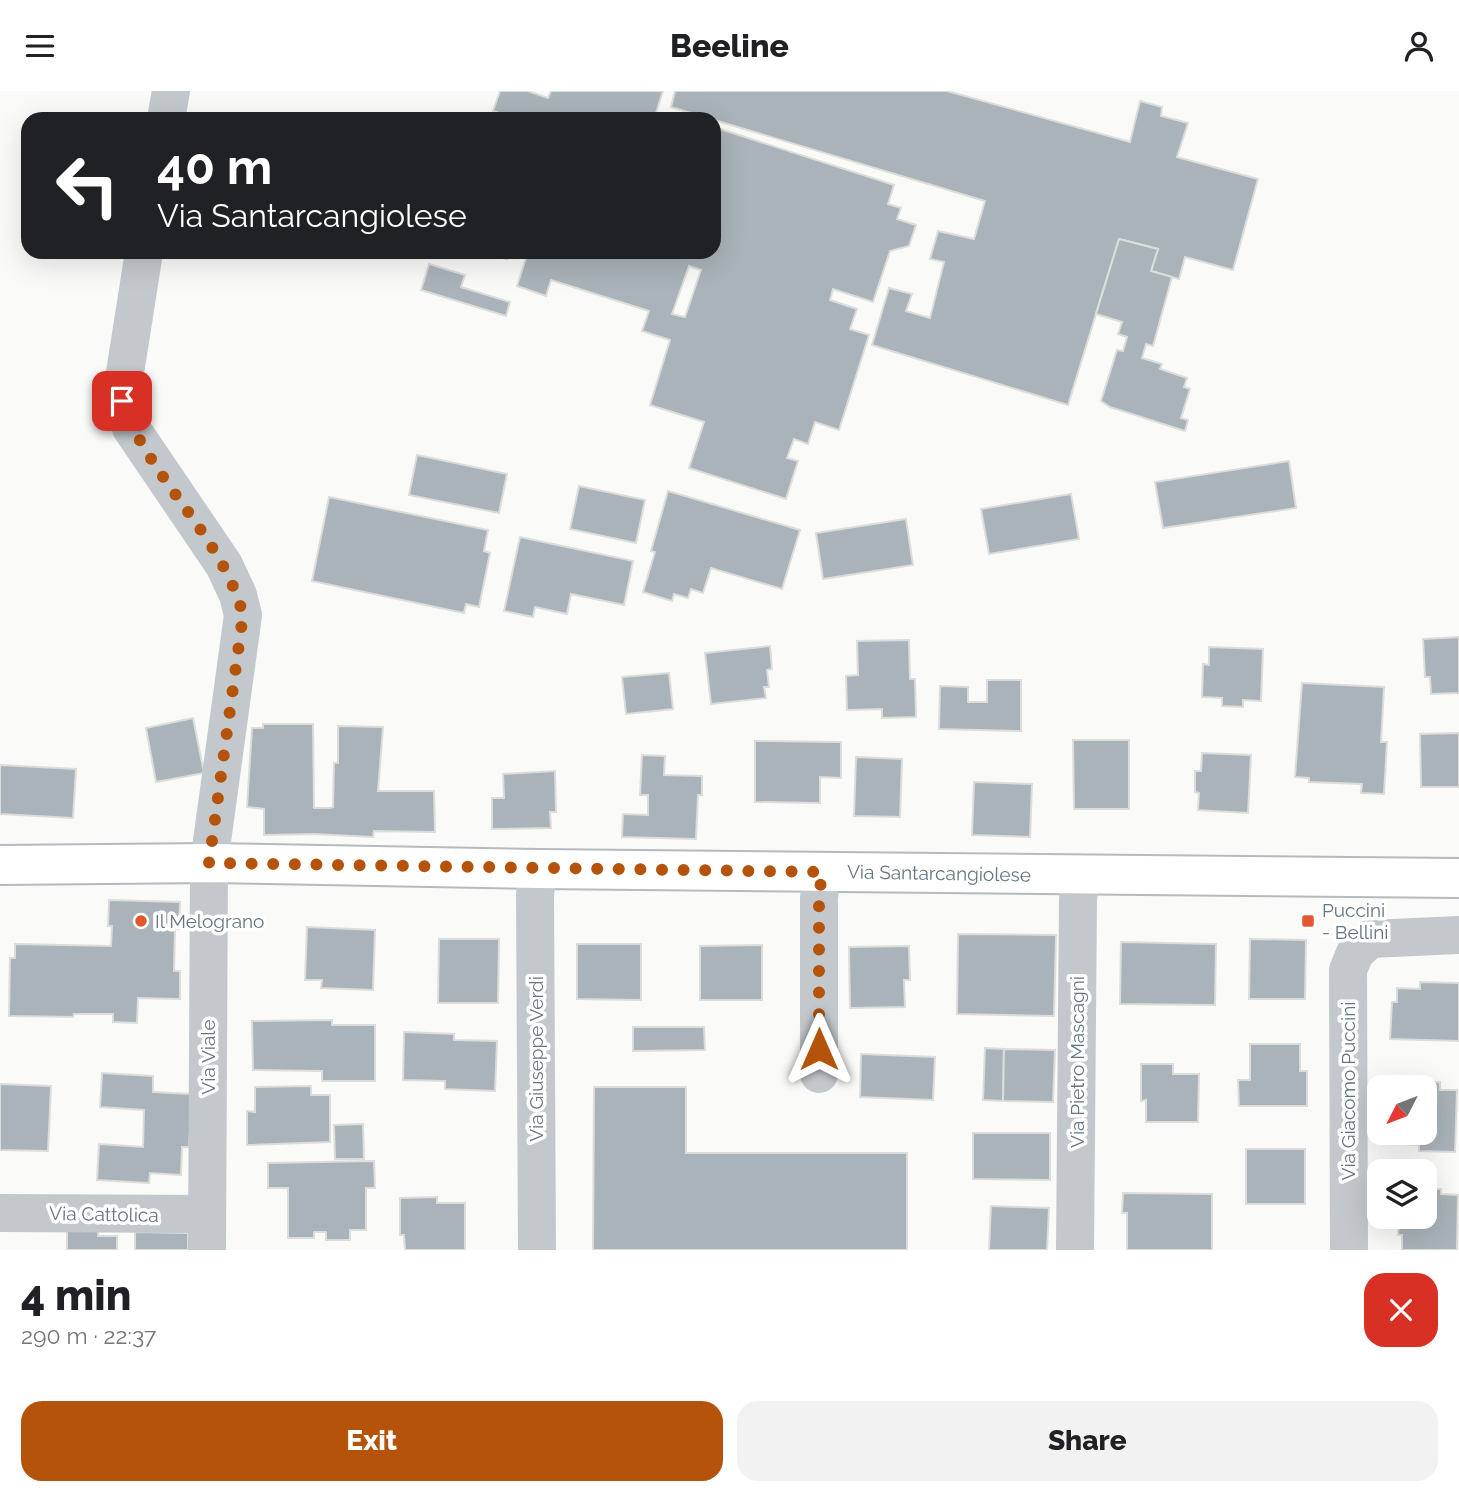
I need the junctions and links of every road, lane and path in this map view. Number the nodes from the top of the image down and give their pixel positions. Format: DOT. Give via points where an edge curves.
graph roads {
  1 [pos="171,91"];
  2 [pos="167,112"];
  3 [pos="143,259"];
  4 [pos="209,863"];
  5 [pos="0,865"];
  6 [pos="538,869"];
  7 [pos="822,872"];
  8 [pos="1081,874"];
  9 [pos="1459,878"];
  10 [pos="1459,935"];
  11 [pos="819,1074"];
  12 [pos="0,1213"];
  13 [pos="207,1232"];
  14 [pos="537,1249"];
  15 [pos="1075,1250"];
  16 [pos="1349,1250"];
  1 -- 2 [label="street"];
  3 -- 4 [label="street, Via Viale" via="122,401 131,428 224,565 243,615"];
  4 -- 5 [label="main road, Via Santarcangiolese"];
  4 -- 6 [label="main road, Via Santarcangiolese"];
  4 -- 13 [label="street, Via Viale"];
  6 -- 7 [label="main road, Via Santarcangiolese"];
  6 -- 14 [label="street, Via Giuseppe Verdi"];
  7 -- 8 [label="main road, Via Santarcangiolese"];
  7 -- 11 [label="street"];
  8 -- 9 [label="main road, Via Santarcangiolese"];
  8 -- 15 [label="street, Via Pietro Mascagni"];
  10 -- 16 [label="street, Via Giacomo Puccini" via="1370,939 1355,953 1348,970"];
  12 -- 13 [label="street, Via Cattolica"];
}
